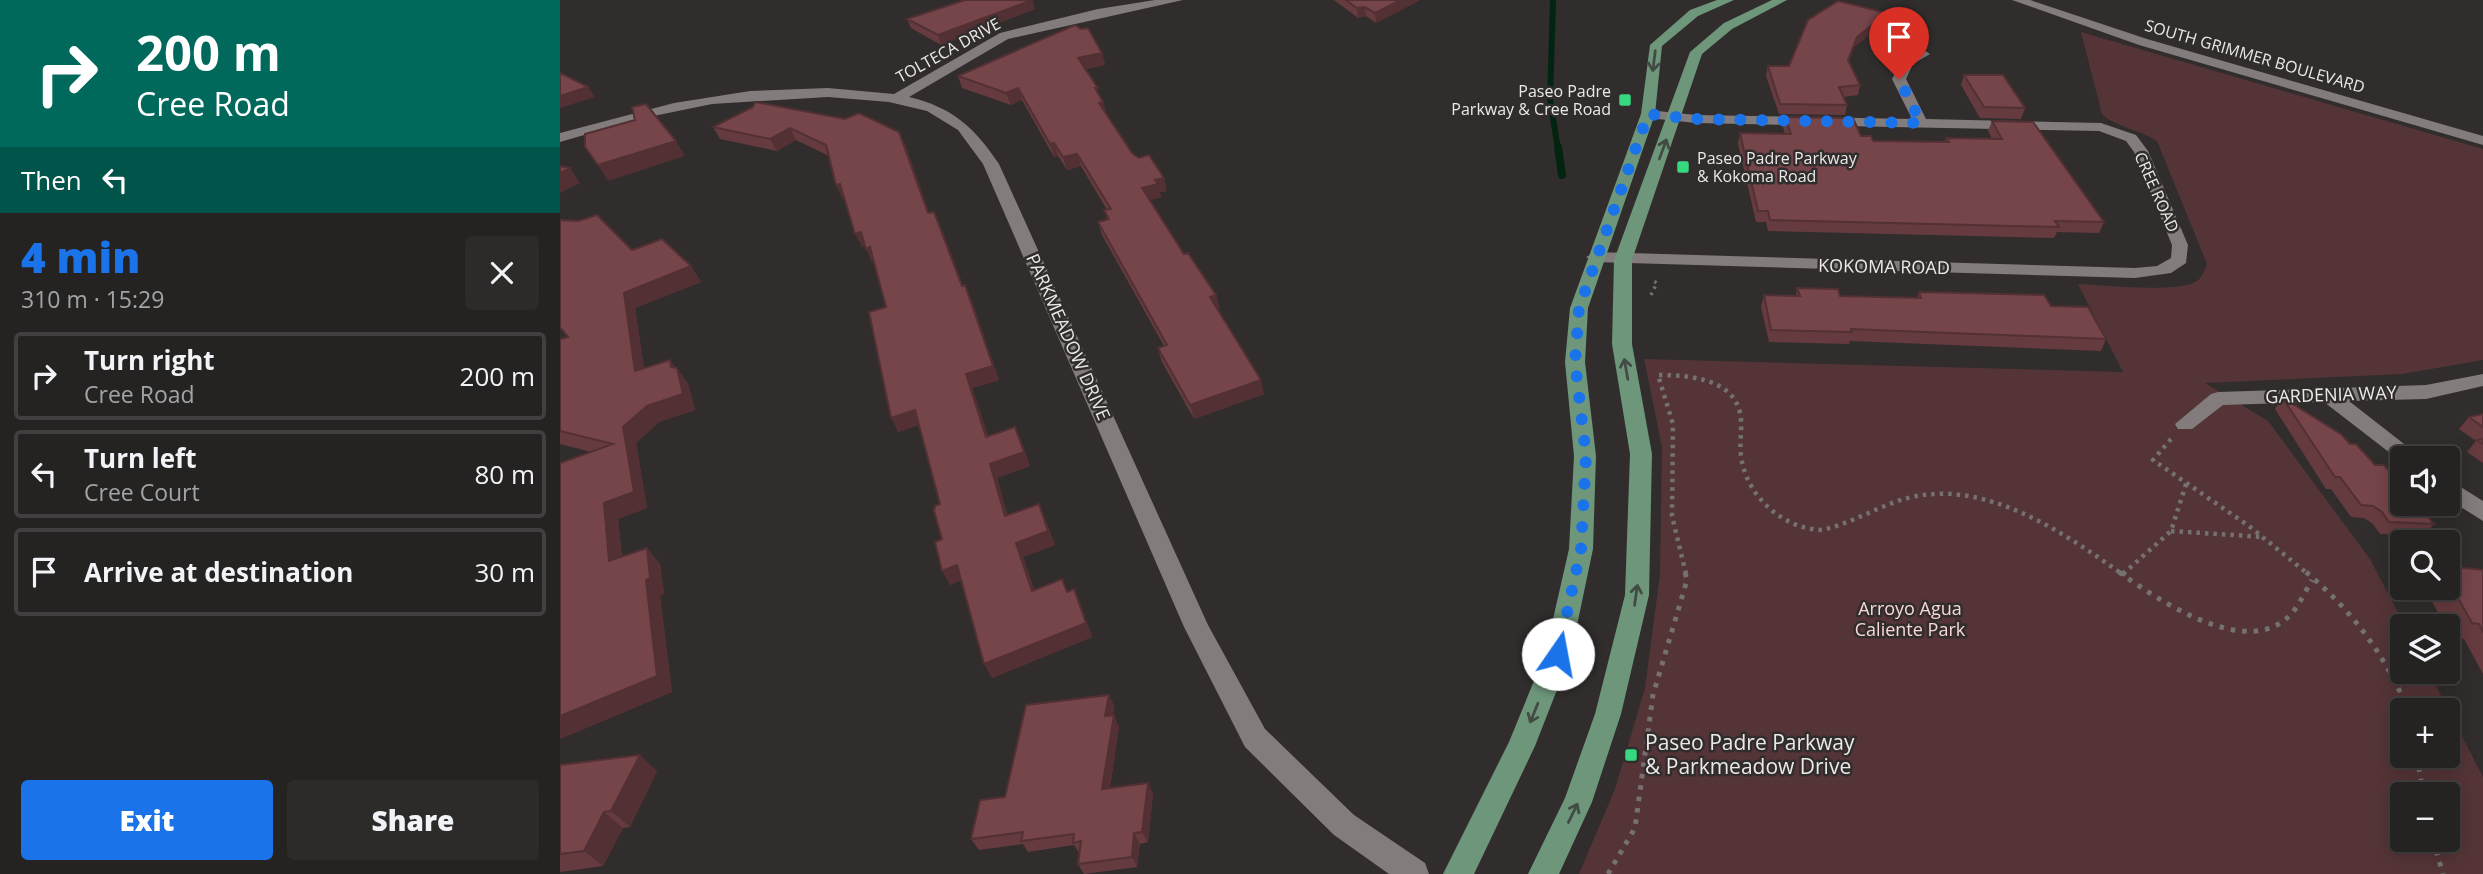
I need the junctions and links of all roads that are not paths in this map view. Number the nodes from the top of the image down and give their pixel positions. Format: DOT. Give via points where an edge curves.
graph roads {
  1 [pos="1177,0"];
  2 [pos="1728,0"];
  3 [pos="1781,0"];
  4 [pos="2018,0"];
  5 [pos="1097,6"];
  6 [pos="1924,54"];
  7 [pos="898,98"];
  8 [pos="1648,114"];
  9 [pos="1675,116"];
  10 [pos="1921,123"];
  11 [pos="560,138"];
  12 [pos="2483,141"];
  13 [pos="1595,257"];
  14 [pos="1623,260"];
  15 [pos="2172,268"];
  16 [pos="2483,380"];
  17 [pos="2329,396"];
  18 [pos="2185,424"];
  19 [pos="2395,446"];
  20 [pos="2460,496"];
  21 [pos="2483,513"];
  22 [pos="1414,874"];
  23 [pos="1458,874"];
  24 [pos="1543,874"];
  1 -- 5 [label="street, TOLTECA DRIVE"];
  2 -- 8 [label="main road, one-way" via="1694,13 1656,45"];
  3 -- 9 [label="main road" via="1728,26 1696,52"];
  4 -- 12 [label="street, SOUTH GRIMMER BOULEVARD" via="2143,42"];
  5 -- 7 [label="street, TOLTECA DRIVE" via="1004,36"];
  6 -- 10 [label="street" via="1908,62 1899,79"];
  7 -- 11 [label="street, PARKMEADOW DRIVE" via="764,92 655,110"];
  7 -- 22 [label="street, PARKMEADOW DRIVE" via="947,115 973,135 991,164 1197,627 1255,738 1344,825"];
  8 -- 9 [label="street, CREE ROAD"];
  8 -- 13 [label="main road"];
  9 -- 10 [label="street, CREE ROAD"];
  14 -- 9 [label="main road, one-way"];
  10 -- 15 [label="street, CREE ROAD" via="2101,127 2131,138 2141,151 2180,245 2180,259"];
  13 -- 14 [label="street, KOKOMA ROAD"];
  13 -- 23 [label="main road, one-way" via="1579,308 1575,362 1586,456 1581,549 1558,654 1521,746"];
  14 -- 15 [label="street, KOKOMA ROAD" via="2135,273"];
  24 -- 14 [label="main road, one-way" via="1578,802 1608,714 1637,595 1641,454 1622,344"];
  16 -- 17 [label="street, GARDENIA WAY" via="2426,392"];
  17 -- 18 [label="street, GARDENIA WAY" via="2218,399"];
  17 -- 19 [label="street"];
  20 -- 21 [label="street"];
}
